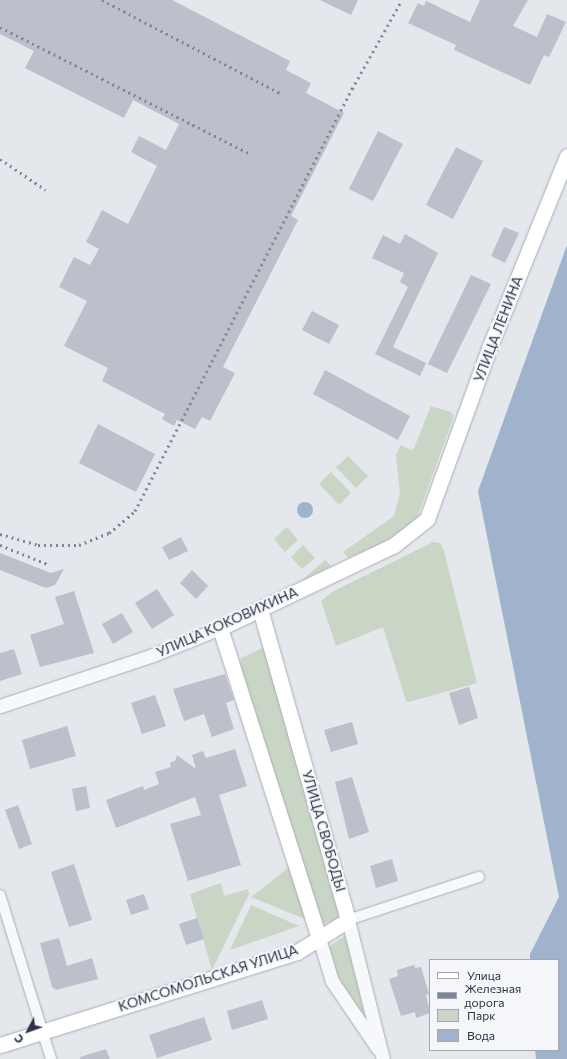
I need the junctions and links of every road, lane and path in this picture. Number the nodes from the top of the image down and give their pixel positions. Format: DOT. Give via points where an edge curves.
graph roads {
  1 [pos="567,156"];
  2 [pos="434,504"];
  3 [pos="260,609"];
  4 [pos="220,628"];
  5 [pos="0,706"];
  6 [pos="479,877"];
  7 [pos="0,895"];
  8 [pos="348,920"];
  9 [pos="319,938"];
  10 [pos="43,1031"];
  11 [pos="0,1045"];
  12 [pos="382,1056"];
  13 [pos="51,1059"];
  1 -- 2 [label="main road, УЛИЦА ЛЕНИНА" via="490,346"];
  2 -- 3 [label="main road, УЛИЦА КОКОВИХИНА" via="427,519 394,545"];
  3 -- 4 [label="main road, УЛИЦА КОКОВИХИНА"];
  3 -- 8 [label="main road, УЛИЦА СВОБОДЫ"];
  4 -- 5 [label="street, УЛИЦА КОКОВИХИНА" via="153,655"];
  4 -- 9 [label="main road, УЛИЦА СВОБОДЫ"];
  6 -- 8 [label="street, КОМСОМОЛЬСКАЯ УЛИЦА"];
  7 -- 10 [label="street"];
  8 -- 9 [label="main road, КОМСОМОЛЬСКАЯ УЛИЦА"];
  8 -- 12 [label="street, УЛИЦА СВОБОДЫ"];
  9 -- 10 [label="main road, КОМСОМОЛЬСКАЯ УЛИЦА" via="297,952"];
  9 -- 12 [label="street, УЛИЦА СВОБОДЫ" via="332,982"];
  10 -- 11 [label="main road, КОМСОМОЛЬСКАЯ УЛИЦА"];
  10 -- 13 [label="street"];
}
